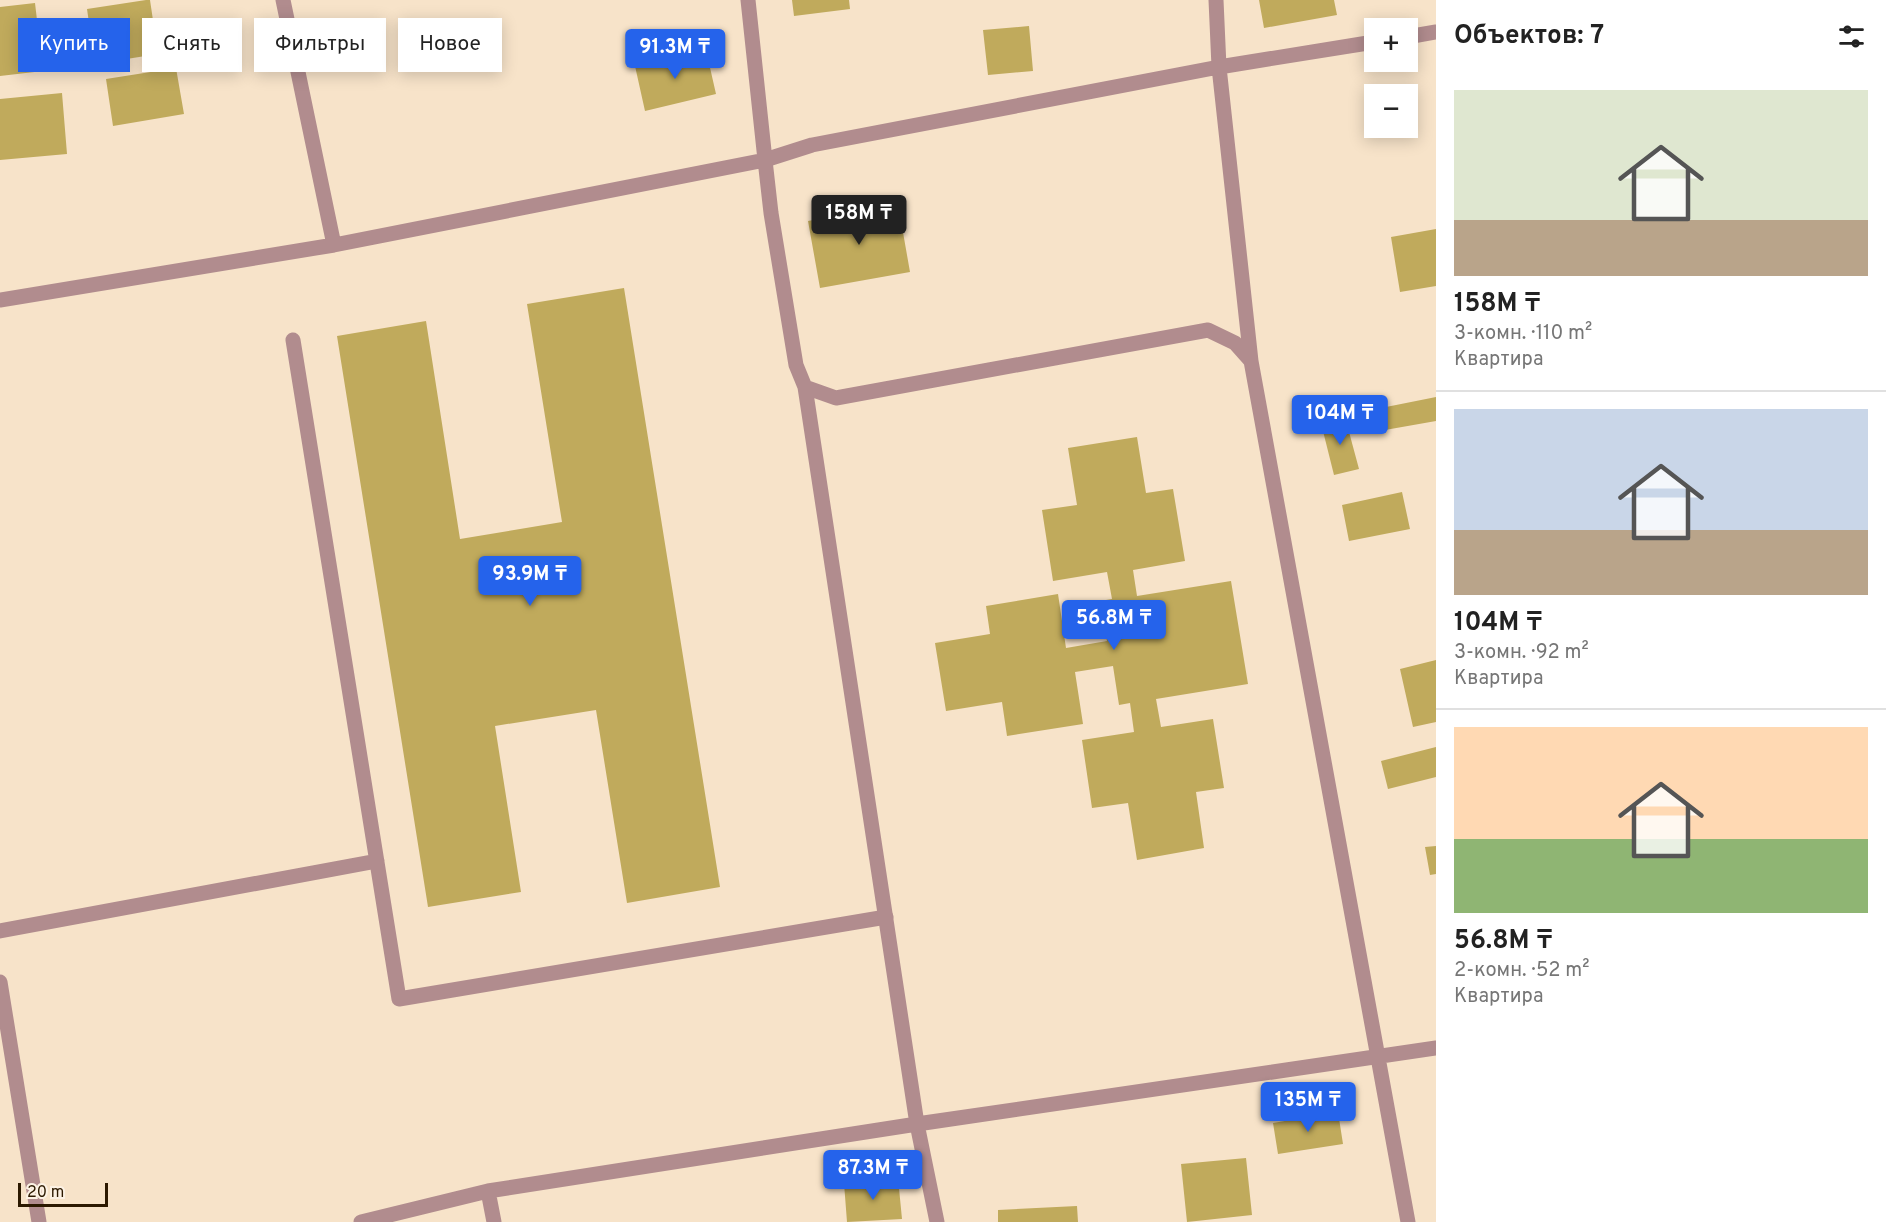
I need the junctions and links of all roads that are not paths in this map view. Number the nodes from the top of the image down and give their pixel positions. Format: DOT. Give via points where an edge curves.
graph roads {
  1 [pos="283,0"];
  2 [pos="748,0"];
  3 [pos="1216,0"];
  4 [pos="1436,32"];
  5 [pos="1418,35"];
  6 [pos="1364,44"];
  7 [pos="1218,67"];
  8 [pos="765,160"];
  9 [pos="334,245"];
  10 [pos="0,300"];
  11 [pos="293,340"];
  12 [pos="1251,361"];
  13 [pos="805,387"];
  14 [pos="377,861"];
  15 [pos="886,917"];
  16 [pos="0,931"];
  17 [pos="0,982"];
  18 [pos="1436,1048"];
  19 [pos="1379,1057"];
  20 [pos="917,1124"];
  21 [pos="488,1191"];
  22 [pos="39,1222"];
  23 [pos="361,1222"];
  24 [pos="494,1222"];
  25 [pos="937,1222"];
  26 [pos="1408,1222"];
  1 -- 9 [label="street"];
  2 -- 8 [label="street"];
  3 -- 7 [label="street"];
  4 -- 5 [label="street"];
  6 -- 7 [label="street"];
  7 -- 8 [label="street" via="812,145"];
  7 -- 12 [label="street"];
  8 -- 9 [label="street"];
  8 -- 13 [label="street" via="796,365"];
  9 -- 10 [label="street"];
  11 -- 14 [label="street"];
  12 -- 13 [label="street" via="1235,343 1208,330 836,398"];
  12 -- 19 [label="street"];
  13 -- 15 [label="street"];
  14 -- 15 [label="street" via="399,999"];
  14 -- 16 [label="street"];
  15 -- 20 [label="street"];
  17 -- 22 [label="street"];
  18 -- 19 [label="street"];
  19 -- 20 [label="street"];
  19 -- 26 [label="street"];
  20 -- 21 [label="street"];
  20 -- 25 [label="street"];
  21 -- 23 [label="street"];
  21 -- 24 [label="street"];
}
